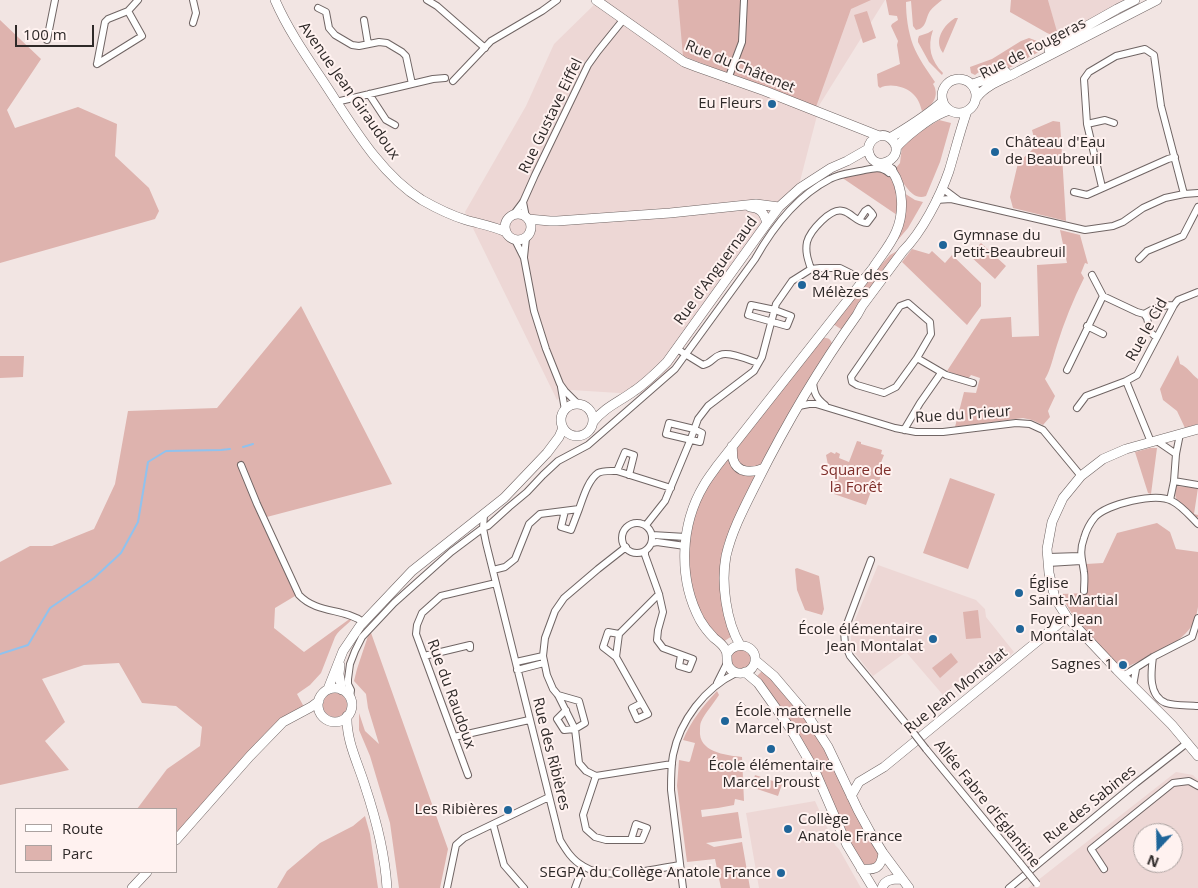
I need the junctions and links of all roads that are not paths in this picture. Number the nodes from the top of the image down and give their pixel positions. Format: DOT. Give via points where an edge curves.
graph roads {
  1 [pos="55,0"];
  2 [pos="138,0"];
  3 [pos="193,0"];
  4 [pos="275,0"];
  5 [pos="427,0"];
  6 [pos="557,0"];
  7 [pos="596,0"];
  8 [pos="744,0"];
  9 [pos="1135,0"];
  10 [pos="1157,0"];
  11 [pos="318,8"];
  12 [pos="128,11"];
  13 [pos="364,20"];
  14 [pos="623,20"];
  15 [pos="193,23"];
  16 [pos="47,40"];
  17 [pos="368,44"];
  18 [pos="485,48"];
  19 [pos="445,78"];
  20 [pos="728,79"];
  21 [pos="453,81"];
  22 [pos="412,84"];
  23 [pos="972,84"];
  24 [pos="369,94"];
  25 [pos="977,97"];
  26 [pos="943,101"];
  27 [pos="336,102"];
  28 [pos="949,110"];
  29 [pos="967,111"];
  30 [pos="1114,123"];
  31 [pos="1087,124"];
  32 [pos="395,125"];
  33 [pos="858,127"];
  34 [pos="879,136"];
  35 [pos="890,138"];
  36 [pos="869,146"];
  37 [pos="896,148"];
  38 [pos="1175,157"];
  39 [pos="873,160"];
  40 [pos="848,161"];
  41 [pos="884,163"];
  42 [pos="893,170"];
  43 [pos="1102,187"];
  44 [pos="942,188"];
  45 [pos="1074,192"];
  46 [pos="1198,193"];
  47 [pos="1184,194"];
  48 [pos="936,200"];
  49 [pos="959,200"];
  50 [pos="523,202"];
  51 [pos="741,206"];
  52 [pos="1198,206"];
  53 [pos="779,207"];
  54 [pos="511,217"];
  55 [pos="527,218"];
  56 [pos="859,220"];
  57 [pos="550,222"];
  58 [pos="766,223"];
  59 [pos="492,226"];
  60 [pos="506,232"];
  61 [pos="528,235"];
  62 [pos="514,240"];
  63 [pos="524,258"];
  64 [pos="1139,259"];
  65 [pos="811,269"];
  66 [pos="1092,275"];
  67 [pos="864,280"];
  68 [pos="1198,292"];
  69 [pos="1103,296"];
  70 [pos="1174,305"];
  71 [pos="775,310"];
  72 [pos="1144,314"];
  73 [pos="771,322"];
  74 [pos="1087,326"];
  75 [pos="1103,334"];
  76 [pos="821,335"];
  77 [pos="1156,337"];
  78 [pos="835,347"];
  79 [pos="677,349"];
  80 [pos="685,354"];
  81 [pos="917,358"];
  82 [pos="758,363"];
  83 [pos="1067,370"];
  84 [pos="941,373"];
  85 [pos="813,381"];
  86 [pos="1126,381"];
  87 [pos="973,383"];
  88 [pos="560,384"];
  89 [pos="578,404"];
  90 [pos="613,404"];
  91 [pos="799,406"];
  92 [pos="828,407"];
  93 [pos="588,408"];
  94 [pos="1077,408"];
  95 [pos="565,410"];
  96 [pos="593,422"];
  97 [pos="563,428"];
  98 [pos="694,429"];
  99 [pos="1198,429"];
  100 [pos="904,430"];
  101 [pos="1180,434"];
  102 [pos="573,436"];
  103 [pos="690,441"];
  104 [pos="1154,442"];
  105 [pos="732,446"];
  106 [pos="547,453"];
  107 [pos="1176,454"];
  108 [pos="241,465"];
  109 [pos="764,468"];
  110 [pos="617,472"];
  111 [pos="629,475"];
  112 [pos="1081,476"];
  113 [pos="1174,481"];
  114 [pos="1198,484"];
  115 [pos="671,488"];
  116 [pos="1170,500"];
  117 [pos="579,509"];
  118 [pos="565,511"];
  119 [pos="484,515"];
  120 [pos="1198,524"];
  121 [pos="646,525"];
  122 [pos="483,528"];
  123 [pos="459,533"];
  124 [pos="652,535"];
  125 [pos="473,536"];
  126 [pos="685,542"];
  127 [pos="486,543"];
  128 [pos="652,543"];
  129 [pos="626,547"];
  130 [pos="645,551"];
  131 [pos="1081,558"];
  132 [pos="870,560"];
  133 [pos="1048,560"];
  134 [pos="493,570"];
  135 [pos="496,583"];
  136 [pos="1084,591"];
  137 [pos="659,594"];
  138 [pos="1067,617"];
  139 [pos="1198,618"];
  140 [pos="363,622"];
  141 [pos="619,634"];
  142 [pos="1195,637"];
  143 [pos="740,645"];
  144 [pos="470,648"];
  145 [pos="681,655"];
  146 [pos="424,656"];
  147 [pos="341,657"];
  148 [pos="616,657"];
  149 [pos="1153,657"];
  150 [pos="544,659"];
  151 [pos="727,659"];
  152 [pos="755,660"];
  153 [pos="516,662"];
  154 [pos="1136,669"];
  155 [pos="517,670"];
  156 [pos="741,672"];
  157 [pos="1123,676"];
  158 [pos="716,684"];
  159 [pos="1133,686"];
  160 [pos="328,690"];
  161 [pos="342,690"];
  162 [pos="558,695"];
  163 [pos="350,698"];
  164 [pos="319,701"];
  165 [pos="642,703"];
  166 [pos="1198,706"];
  167 [pos="566,710"];
  168 [pos="296,716"];
  169 [pos="323,716"];
  170 [pos="347,716"];
  171 [pos="529,720"];
  172 [pos="334,721"];
  173 [pos="574,729"];
  174 [pos="454,737"];
  175 [pos="1187,743"];
  176 [pos="352,750"];
  177 [pos="1198,756"];
  178 [pos="672,764"];
  179 [pos="468,775"];
  180 [pos="596,776"];
  181 [pos="843,780"];
  182 [pos="859,782"];
  183 [pos="1198,786"];
  184 [pos="851,796"];
  185 [pos="549,797"];
  186 [pos="493,824"];
  187 [pos="178,838"];
  188 [pos="631,840"];
  189 [pos="883,853"];
  190 [pos="680,865"];
  191 [pos="583,866"];
  192 [pos="861,869"];
  193 [pos="1104,869"];
  194 [pos="146,873"];
  195 [pos="901,879"];
  196 [pos="1037,884"];
  197 [pos="132,888"];
  198 [pos="387,888"];
  199 [pos="447,888"];
  200 [pos="524,888"];
  201 [pos="575,888"];
  202 [pos="683,888"];
  203 [pos="873,888"];
  204 [pos="882,888"];
  205 [pos="909,888"];
  206 [pos="1009,888"];
  1 -- 16 [label="street"];
  2 -- 12 [label="street"];
  3 -- 15 [label="street" via="196,13"];
  4 -- 27 [label="main road, Avenue Jean Giraudoux" via="290,31"];
  5 -- 18 [label="street"];
  6 -- 18 [label="street"];
  7 -- 14 [label="main road, Rue du Châtenet"];
  8 -- 20 [label="street" via="742,42"];
  9 -- 23 [label="main road, Rue de Fougeras" via="1007,72"];
  10 -- 25 [label="main road, Rue de Fougeras" via="983,90"];
  11 -- 17 [label="street" via="326,12 329,28 335,35 352,45"];
  12 -- 12 [label="street" via="142,36 97,64 106,22"];
  13 -- 17 [label="street"];
  14 -- 20 [label="main road, Rue du Châtenet" via="678,58"];
  14 -- 50 [label="street, Rue Gustave Eiffel" via="580,80"];
  17 -- 22 [label="street" via="386,43 402,52 406,56"];
  18 -- 21 [label="street"];
  19 -- 22 [label="street"];
  20 -- 33 [label="main road, Rue du Châtenet"];
  22 -- 24 [label="street"];
  23 -- 25 [label="main road"];
  23 -- 26 [label="main road" via="961,78 951,80 943,89"];
  24 -- 27 [label="street"];
  24 -- 32 [label="street" via="386,120"];
  25 -- 29 [label="main road"];
  26 -- 28 [label="main road"];
  26 -- 35 [label="main road"];
  27 -- 59 [label="main road, Avenue Jean Giraudoux" via="396,181 444,212"];
  28 -- 29 [label="main road"];
  28 -- 37 [label="main road" via="920,126"];
  29 -- 44 [label="main road"];
  30 -- 31 [label="street" via="1105,120"];
  31 -- 38 [label="street" via="1084,80 1089,72 1116,56 1146,49 1154,55"];
  31 -- 43 [label="street"];
  33 -- 34 [label="main road, Rue du Châtenet"];
  33 -- 36 [label="main road" via="867,136"];
  34 -- 35 [label="main road"];
  34 -- 36 [label="main road, Rue d'Anguernaud"];
  35 -- 37 [label="main road"];
  36 -- 39 [label="main road"];
  36 -- 40 [label="main road, Rue d'Anguernaud"];
  37 -- 41 [label="main road" via="893,158"];
  38 -- 43 [label="street"];
  38 -- 47 [label="street"];
  39 -- 40 [label="main road, Rue d'Anguernaud"];
  39 -- 41 [label="main road, Rue d'Anguernaud"];
  40 -- 53 [label="main road, Rue d'Anguernaud" via="800,188"];
  41 -- 42 [label="main road"];
  42 -- 67 [label="main road" via="900,192 901,218 891,241"];
  42 -- 80 [label="street" via="889,173 878,168 844,174 804,196 765,241"];
  43 -- 45 [label="street" via="1087,195"];
  44 -- 48 [label="main road"];
  44 -- 49 [label="street"];
  46 -- 47 [label="street"];
  47 -- 49 [label="street" via="1165,198 1113,226 1084,230"];
  48 -- 49 [label="street"];
  48 -- 78 [label="main road" via="910,244"];
  50 -- 54 [label="street, Rue Gustave Eiffel"];
  50 -- 55 [label="street"];
  51 -- 53 [label="main road"];
  51 -- 57 [label="main road"];
  51 -- 58 [label="main road" via="761,210"];
  52 -- 64 [label="street" via="1183,236 1146,251"];
  53 -- 58 [label="main road, Rue d'Anguernaud"];
  54 -- 55 [label="main road" via="520,214"];
  54 -- 59 [label="main road"];
  54 -- 60 [label="main road" via="505,224"];
  55 -- 57 [label="main road"];
  55 -- 61 [label="main road" via="531,225"];
  56 -- 65 [label="street" via="843,211 835,211 821,221 807,242 806,254"];
  57 -- 61 [label="main road" via="539,225"];
  58 -- 79 [label="main road, Rue d'Anguernaud"];
  59 -- 60 [label="main road, Avenue Jean Giraudoux"];
  60 -- 62 [label="main road"];
  61 -- 62 [label="main road" via="522,240"];
  61 -- 63 [label="street"];
  62 -- 63 [label="street"];
  63 -- 88 [label="street" via="538,326"];
  65 -- 67 [label="street" via="840,268"];
  65 -- 71 [label="street" via="792,282"];
  66 -- 69 [label="street"];
  67 -- 76 [label="main road"];
  68 -- 70 [label="street, Rue le Cid"];
  69 -- 72 [label="street"];
  69 -- 74 [label="street"];
  70 -- 72 [label="street" via="1164,305"];
  70 -- 77 [label="street, Rue le Cid"];
  71 -- 73 [label="street"];
  71 -- 73 [label="street" via="791,316 787,326"];
  71 -- 73 [label="street" via="752,305 748,315"];
  72 -- 77 [label="street" via="1150,332"];
  73 -- 82 [label="street"];
  74 -- 75 [label="street"];
  74 -- 83 [label="street"];
  76 -- 78 [label="main road" via="830,336"];
  76 -- 105 [label="main road"];
  77 -- 86 [label="street, Rue le Cid" via="1137,375"];
  78 -- 85 [label="main road"];
  79 -- 80 [label="street"];
  79 -- 90 [label="main road, Rue d'Anguernaud" via="655,375"];
  80 -- 82 [label="street" via="703,365 726,353"];
  80 -- 122 [label="street" via="668,376 624,414 588,445 558,461 528,492"];
  81 -- 81 [label="street" via="931,334 930,322 908,303 900,306 851,377 852,382 884,393 896,387"];
  81 -- 84 [label="street"];
  82 -- 98 [label="street" via="754,371 708,406"];
  84 -- 87 [label="street"];
  84 -- 100 [label="street"];
  85 -- 91 [label="main road"];
  85 -- 92 [label="street" via="819,400"];
  86 -- 94 [label="street" via="1086,396"];
  86 -- 104 [label="street, Rue le Cid"];
  88 -- 89 [label="street"];
  88 -- 95 [label="street"];
  89 -- 93 [label="main road"];
  89 -- 95 [label="main road"];
  90 -- 93 [label="main road, Rue d'Anguernaud"];
  90 -- 96 [label="main road, Rue d'Anguernaud"];
  91 -- 92 [label="street, Rue du Prieur" via="816,404"];
  91 -- 109 [label="main road"];
  92 -- 100 [label="street, Rue du Prieur"];
  93 -- 96 [label="main road"];
  95 -- 97 [label="main road, Rue d'Anguernaud" via="561,418"];
  96 -- 102 [label="main road, Rue d'Anguernaud" via="587,433"];
  97 -- 102 [label="main road"];
  97 -- 106 [label="main road, Rue d'Anguernaud"];
  98 -- 103 [label="street"];
  98 -- 103 [label="street" via="669,423 666,434"];
  99 -- 101 [label="main road"];
  100 -- 112 [label="street, Rue du Prieur" via="933,432 1030,424 1043,430"];
  101 -- 104 [label="main road"];
  101 -- 107 [label="street"];
  102 -- 106 [label="main road, Rue d'Anguernaud"];
  103 -- 115 [label="street"];
  104 -- 107 [label="street"];
  104 -- 112 [label="main road" via="1103,459"];
  105 -- 109 [label="main road" via="733,460 739,468 748,472"];
  105 -- 126 [label="main road" via="703,485"];
  106 -- 119 [label="main road, Rue d'Anguernaud"];
  107 -- 113 [label="street"];
  108 -- 140 [label="street" via="299,596 320,608"];
  109 -- 143 [label="main road" via="729,544 725,564 727,604"];
  110 -- 111 [label="street"];
  110 -- 111 [label="street" via="625,452 634,455"];
  110 -- 117 [label="street" via="598,473 589,483"];
  111 -- 115 [label="street"];
  112 -- 133 [label="main road" via="1063,498 1052,522"];
  113 -- 114 [label="street"];
  113 -- 116 [label="street"];
  115 -- 121 [label="street"];
  116 -- 120 [label="street"];
  116 -- 131 [label="street" via="1142,498 1096,516 1083,539"];
  117 -- 118 [label="street"];
  117 -- 118 [label="street" via="571,530 561,527"];
  118 -- 134 [label="street" via="540,514 529,524 514,559 505,567"];
  119 -- 122 [label="street, Rue des Ribières"];
  119 -- 123 [label="main road, Rue d'Anguernaud"];
  121 -- 124 [label="street"];
  121 -- 129 [label="street" via="637,523 625,529 622,538"];
  122 -- 125 [label="street"];
  122 -- 127 [label="street, Rue des Ribières"];
  123 -- 125 [label="street"];
  123 -- 140 [label="main road, Rue d'Anguernaud" via="412,571"];
  124 -- 126 [label="street"];
  124 -- 128 [label="street"];
  125 -- 127 [label="street"];
  125 -- 163 [label="street" via="394,603 362,638 350,664"];
  126 -- 128 [label="street"];
  126 -- 151 [label="main road" via="689,591 699,618 725,649"];
  127 -- 134 [label="street, Rue des Ribières"];
  128 -- 130 [label="street"];
  129 -- 130 [label="street" via="634,552"];
  129 -- 150 [label="street" via="564,598 555,611 545,638"];
  130 -- 137 [label="street"];
  131 -- 133 [label="street"];
  131 -- 136 [label="street"];
  132 -- 196 [label="street, Allée Fabre d'Églantine, bridge" via="844,632 850,656"];
  133 -- 138 [label="main road" via="1055,598"];
  134 -- 135 [label="street, Rue des Ribières"];
  135 -- 146 [label="street, Rue du Raudoux" via="442,596 422,614 416,634"];
  135 -- 153 [label="street, Rue des Ribières"];
  137 -- 141 [label="street"];
  137 -- 145 [label="street" via="663,612 657,640 663,648"];
  138 -- 157 [label="main road"];
  138 -- 182 [label="main road, Rue Jean Montalat" via="884,768"];
  139 -- 142 [label="street"];
  140 -- 147 [label="main road, Rue d'Anguernaud"];
  141 -- 148 [label="street"];
  141 -- 148 [label="street" via="608,632 603,647"];
  142 -- 149 [label="street"];
  143 -- 151 [label="main road" via="732,648"];
  143 -- 152 [label="main road" via="751,650"];
  144 -- 146 [label="street" via="470,645"];
  146 -- 174 [label="street, Rue du Raudoux"];
  147 -- 160 [label="main road, Rue d'Anguernaud"];
  147 -- 161 [label="main road, Rue d'Anguernaud" via="339,674"];
  148 -- 165 [label="street"];
  149 -- 154 [label="street"];
  149 -- 166 [label="street" via="1152,686 1158,698 1166,703"];
  150 -- 153 [label="street"];
  150 -- 155 [label="street"];
  150 -- 162 [label="street" via="552,689"];
  151 -- 156 [label="main road" via="729,667"];
  151 -- 158 [label="street"];
  152 -- 156 [label="main road" via="752,668"];
  152 -- 181 [label="main road" via="774,676 808,716 828,747"];
  153 -- 155 [label="street, Rue des Ribières"];
  154 -- 157 [label="street"];
  154 -- 159 [label="street"];
  155 -- 171 [label="street, Rue des Ribières"];
  156 -- 158 [label="street"];
  156 -- 192 [label="main road" via="758,683 790,728 816,771 847,845"];
  157 -- 159 [label="main road"];
  158 -- 178 [label="street" via="688,718 677,742"];
  159 -- 175 [label="main road"];
  160 -- 161 [label="main road"];
  160 -- 164 [label="main road"];
  161 -- 163 [label="main road"];
  162 -- 167 [label="street"];
  162 -- 173 [label="street" via="579,701 585,723"];
  163 -- 170 [label="main road"];
  164 -- 168 [label="main road"];
  164 -- 169 [label="main road"];
  167 -- 173 [label="street"];
  167 -- 173 [label="street" via="557,719 564,730"];
  168 -- 169 [label="main road"];
  168 -- 187 [label="main road" via="282,722"];
  169 -- 172 [label="main road"];
  170 -- 172 [label="main road"];
  170 -- 176 [label="main road"];
  171 -- 174 [label="street"];
  171 -- 185 [label="street, Rue des Ribières"];
  172 -- 176 [label="main road" via="342,729"];
  173 -- 180 [label="street" via="579,763"];
  174 -- 179 [label="street, Rue du Raudoux"];
  175 -- 177 [label="main road"];
  175 -- 206 [label="street, Rue des Sabines"];
  176 -- 198 [label="main road" via="380,841"];
  178 -- 180 [label="street"];
  178 -- 190 [label="street" via="671,790"];
  180 -- 188 [label="street" via="582,815 586,828 595,837 606,840"];
  181 -- 182 [label="main road"];
  181 -- 184 [label="main road"];
  182 -- 184 [label="main road"];
  183 -- 193 [label="street" via="1188,781 1173,783 1091,849"];
  184 -- 189 [label="main road"];
  185 -- 186 [label="street"];
  185 -- 191 [label="street, Rue des Ribières" via="560,840 570,856"];
  186 -- 199 [label="street" via="456,845"];
  186 -- 200 [label="street" via="504,865"];
  189 -- 192 [label="main road" via="879,866 873,870"];
  189 -- 195 [label="main road"];
  190 -- 191 [label="street, Rue des Ribières" via="613,874"];
  190 -- 202 [label="street"];
  191 -- 201 [label="street"];
  192 -- 203 [label="main road"];
  194 -- 197 [label="main road"];
  195 -- 204 [label="main road" via="890,880"];
  195 -- 205 [label="main road"];
}
